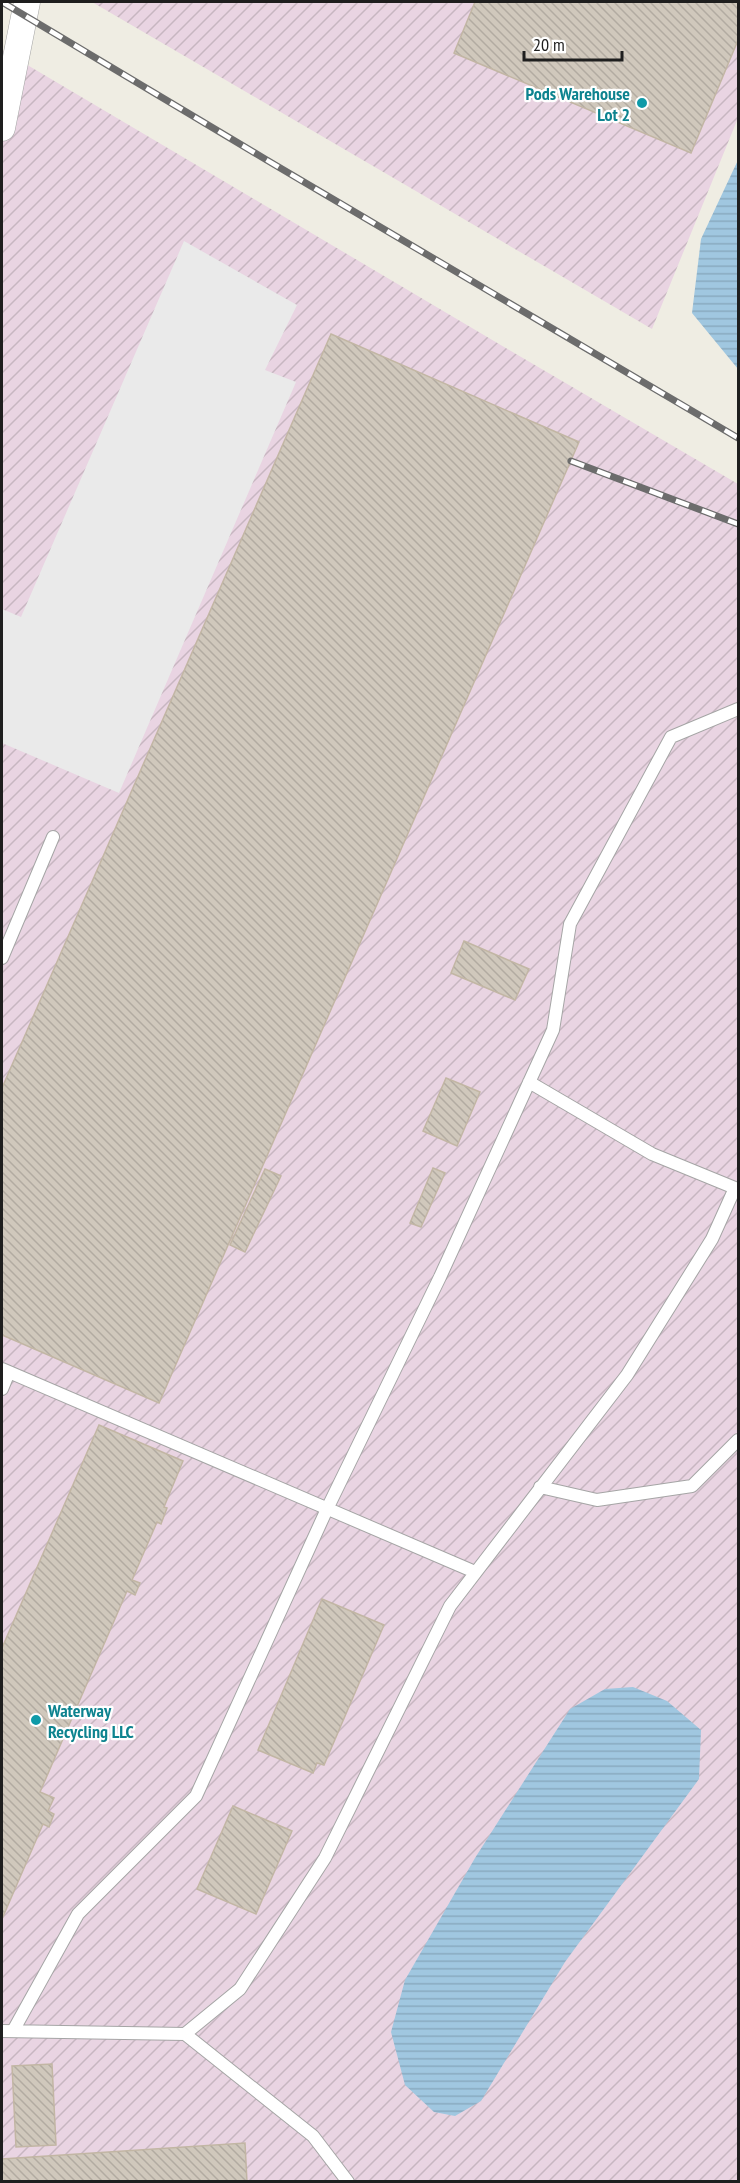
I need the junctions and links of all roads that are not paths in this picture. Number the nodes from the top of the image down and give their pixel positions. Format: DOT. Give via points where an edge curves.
graph roads {
  1 [pos="27,2"];
  2 [pos="2,128"];
  3 [pos="738,709"];
  4 [pos="52,837"];
  5 [pos="2,958"];
  6 [pos="529,1082"];
  7 [pos="737,1189"];
  8 [pos="5,1370"];
  9 [pos="2,1389"];
  10 [pos="738,1440"];
  11 [pos="540,1486"];
  12 [pos="327,1509"];
  13 [pos="475,1572"];
  14 [pos="7,2031"];
  15 [pos="184,2034"];
  16 [pos="348,2181"];
  1 -- 2 [label="street"];
  3 -- 6 [label="lane" via="671,737 570,924 553,1030"];
  4 -- 5 [label="lane"];
  6 -- 7 [label="lane" via="652,1154"];
  6 -- 12 [label="lane"];
  7 -- 11 [label="lane" via="712,1239 627,1375"];
  8 -- 9 [label="lane"];
  8 -- 12 [label="lane"];
  10 -- 11 [label="lane" via="692,1486 597,1500"];
  11 -- 13 [label="lane"];
  12 -- 13 [label="lane"];
  12 -- 14 [label="lane" via="196,1796 78,1914"];
  13 -- 15 [label="lane" via="450,1606 325,1858 240,1989"];
  14 -- 15 [label="lane"];
  15 -- 16 [label="lane" via="313,2136"];
}
